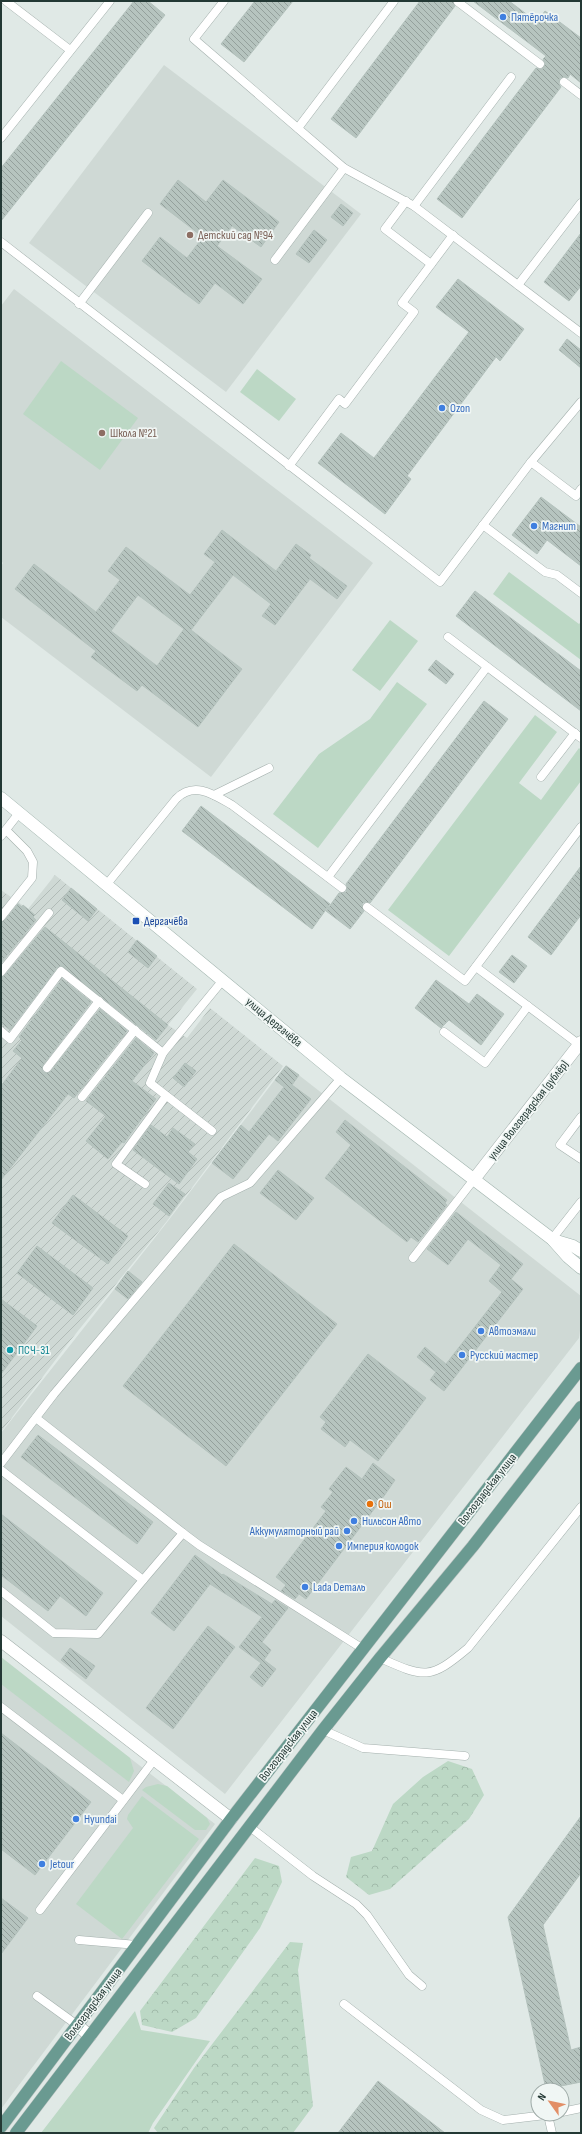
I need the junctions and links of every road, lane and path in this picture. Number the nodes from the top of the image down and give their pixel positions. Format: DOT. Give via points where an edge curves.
graph roads {
  1 [pos="6,1"];
  2 [pos="110,1"];
  3 [pos="224,1"];
  4 [pos="394,1"];
  5 [pos="458,2"];
  6 [pos="70,50"];
  7 [pos="540,64"];
  8 [pos="511,77"];
  9 [pos="564,82"];
  10 [pos="581,95"];
  11 [pos="298,128"];
  12 [pos="2,136"];
  13 [pos="344,168"];
  14 [pos="406,202"];
  15 [pos="581,202"];
  16 [pos="414,206"];
  17 [pos="148,213"];
  18 [pos="453,235"];
  19 [pos="1,242"];
  20 [pos="275,260"];
  21 [pos="432,264"];
  22 [pos="518,285"];
  23 [pos="79,304"];
  24 [pos="581,332"];
  25 [pos="581,402"];
  26 [pos="531,462"];
  27 [pos="289,466"];
  28 [pos="581,489"];
  29 [pos="483,525"];
  30 [pos="581,593"];
  31 [pos="448,637"];
  32 [pos="487,666"];
  33 [pos="578,735"];
  34 [pos="269,768"];
  35 [pos="541,777"];
  36 [pos="214,795"];
  37 [pos="1,798"];
  38 [pos="19,813"];
  39 [pos="581,827"];
  40 [pos="3,833"];
  41 [pos="328,877"];
  42 [pos="107,884"];
  43 [pos="342,888"];
  44 [pos="367,907"];
  45 [pos="49,913"];
  46 [pos="1,917"];
  47 [pos="476,967"];
  48 [pos="1,972"];
  49 [pos="223,980"];
  50 [pos="99,1001"];
  51 [pos="528,1006"];
  52 [pos="135,1030"];
  53 [pos="1,1031"];
  54 [pos="444,1032"];
  55 [pos="580,1044"];
  56 [pos="163,1053"];
  57 [pos="47,1068"];
  58 [pos="341,1078"];
  59 [pos="166,1096"];
  60 [pos="82,1097"];
  61 [pos="581,1117"];
  62 [pos="212,1131"];
  63 [pos="581,1159"];
  64 [pos="475,1178"];
  65 [pos="144,1184"];
  66 [pos="581,1202"];
  67 [pos="552,1239"];
  68 [pos="581,1251"];
  69 [pos="413,1258"];
  70 [pos="579,1268"];
  71 [pos="581,1360"];
  72 [pos="578,1372"];
  73 [pos="581,1407"];
  74 [pos="36,1418"];
  75 [pos="1,1463"];
  76 [pos="1,1470"];
  77 [pos="581,1507"];
  78 [pos="183,1533"];
  79 [pos="143,1580"];
  80 [pos="1,1591"];
  81 [pos="1,1641"];
  82 [pos="363,1649"];
  83 [pos="380,1658"];
  84 [pos="1,1707"];
  85 [pos="324,1730"];
  86 [pos="465,1756"];
  87 [pos="154,1760"];
  88 [pos="123,1800"];
  89 [pos="230,1819"];
  90 [pos="250,1827"];
  91 [pos="40,1910"];
  92 [pos="79,1940"];
  93 [pos="137,1945"];
  94 [pos="422,1986"];
  95 [pos="37,1996"];
  96 [pos="344,2004"];
  97 [pos="76,2025"];
  98 [pos="90,2036"];
  99 [pos="581,2108"];
  100 [pos="570,2110"];
  101 [pos="530,2117"];
  102 [pos="551,2122"];
  103 [pos="1,2127"];
  104 [pos="16,2133"];
  105 [pos="552,2133"];
  1 -- 6 [label="lane"];
  2 -- 6 [label="lane"];
  3 -- 11 [label="lane" via="194,39"];
  4 -- 11 [label="lane"];
  5 -- 7 [label="lane"];
  6 -- 12 [label="lane"];
  8 -- 16 [label="lane"];
  9 -- 10 [label="lane"];
  11 -- 13 [label="lane"];
  13 -- 14 [label="lane"];
  13 -- 20 [label="lane"];
  14 -- 16 [label="lane"];
  14 -- 21 [label="lane" via="385,229"];
  15 -- 22 [label="lane"];
  16 -- 18 [label="lane"];
  17 -- 23 [label="lane"];
  18 -- 21 [label="lane"];
  18 -- 22 [label="lane"];
  19 -- 23 [label="lane"];
  21 -- 27 [label="lane" via="402,303 414,312 345,404 339,399"];
  22 -- 24 [label="lane"];
  23 -- 27 [label="lane"];
  25 -- 26 [label="lane"];
  26 -- 28 [label="lane" via="576,496"];
  26 -- 29 [label="lane"];
  27 -- 29 [label="lane" via="440,582"];
  29 -- 30 [label="lane" via="545,572 557,575"];
  31 -- 32 [label="lane"];
  32 -- 33 [label="lane"];
  32 -- 41 [label="lane"];
  33 -- 35 [label="lane"];
  34 -- 36 [label="lane"];
  36 -- 41 [label="lane" via="232,805"];
  36 -- 42 [label="lane" via="191,790 183,792"];
  37 -- 38 [label="street, улица Дергачёва"];
  38 -- 40 [label="lane"];
  38 -- 42 [label="street, улица Дергачёва"];
  39 -- 47 [label="lane"];
  40 -- 46 [label="lane" via="27,851 32,862 32,878"];
  41 -- 43 [label="lane"];
  42 -- 49 [label="street, улица Дергачёва"];
  44 -- 47 [label="lane" via="466,981"];
  45 -- 48 [label="lane"];
  47 -- 51 [label="lane"];
  49 -- 56 [label="lane"];
  49 -- 58 [label="street, улица Дергачёва"];
  50 -- 52 [label="lane"];
  50 -- 53 [label="lane" via="62,971 10,1039"];
  50 -- 57 [label="lane"];
  51 -- 54 [label="lane" via="485,1063"];
  51 -- 55 [label="lane"];
  52 -- 56 [label="lane"];
  52 -- 60 [label="lane"];
  55 -- 64 [label="street, улица Волгоградская (дублёр)"];
  56 -- 59 [label="lane" via="150,1083"];
  58 -- 64 [label="street, улица Дергачёва"];
  58 -- 74 [label="lane" via="250,1183 221,1197"];
  59 -- 62 [label="lane"];
  59 -- 65 [label="lane" via="116,1164"];
  61 -- 63 [label="lane" via="560,1145"];
  64 -- 67 [label="street, улица Дергачёва"];
  64 -- 69 [label="lane"];
  66 -- 67 [label="lane"];
  67 -- 68 [label="street, улица Дергачёва"];
  67 -- 70 [label="street, улица Дергачёва"];
  71 -- 72 [label="street"];
  72 -- 82 [label="main road, Волгоградская улица"];
  73 -- 83 [label="main road, Волгоградская улица" via="473,1546"];
  74 -- 75 [label="lane"];
  74 -- 78 [label="lane"];
  76 -- 79 [label="lane"];
  77 -- 83 [label="lane" via="468,1648 445,1667 423,1674"];
  78 -- 79 [label="lane"];
  78 -- 82 [label="lane"];
  79 -- 80 [label="lane" via="98,1634 54,1633"];
  81 -- 87 [label="street"];
  82 -- 89 [label="main road, Волгоградская улица"];
  83 -- 85 [label="main road, Волгоградская улица"];
  84 -- 88 [label="lane"];
  85 -- 86 [label="lane" via="362,1748"];
  85 -- 90 [label="main road, Волгоградская улица"];
  87 -- 88 [label="lane"];
  87 -- 89 [label="street"];
  88 -- 91 [label="lane"];
  89 -- 93 [label="main road, Волгоградская улица"];
  90 -- 94 [label="lane" via="313,1876 356,1904 367,1915 409,1975"];
  90 -- 98 [label="main road, Волгоградская улица"];
  92 -- 93 [label="lane"];
  93 -- 97 [label="main road, Волгоградская улица"];
  95 -- 97 [label="lane"];
  96 -- 101 [label="lane" via="481,2110 503,2120"];
  97 -- 98 [label="street"];
  97 -- 103 [label="main road, Волгоградская улица"];
  98 -- 104 [label="main road, Волгоградская улица"];
  99 -- 100 [label="lane"];
  102 -- 105 [label="lane"];
}
